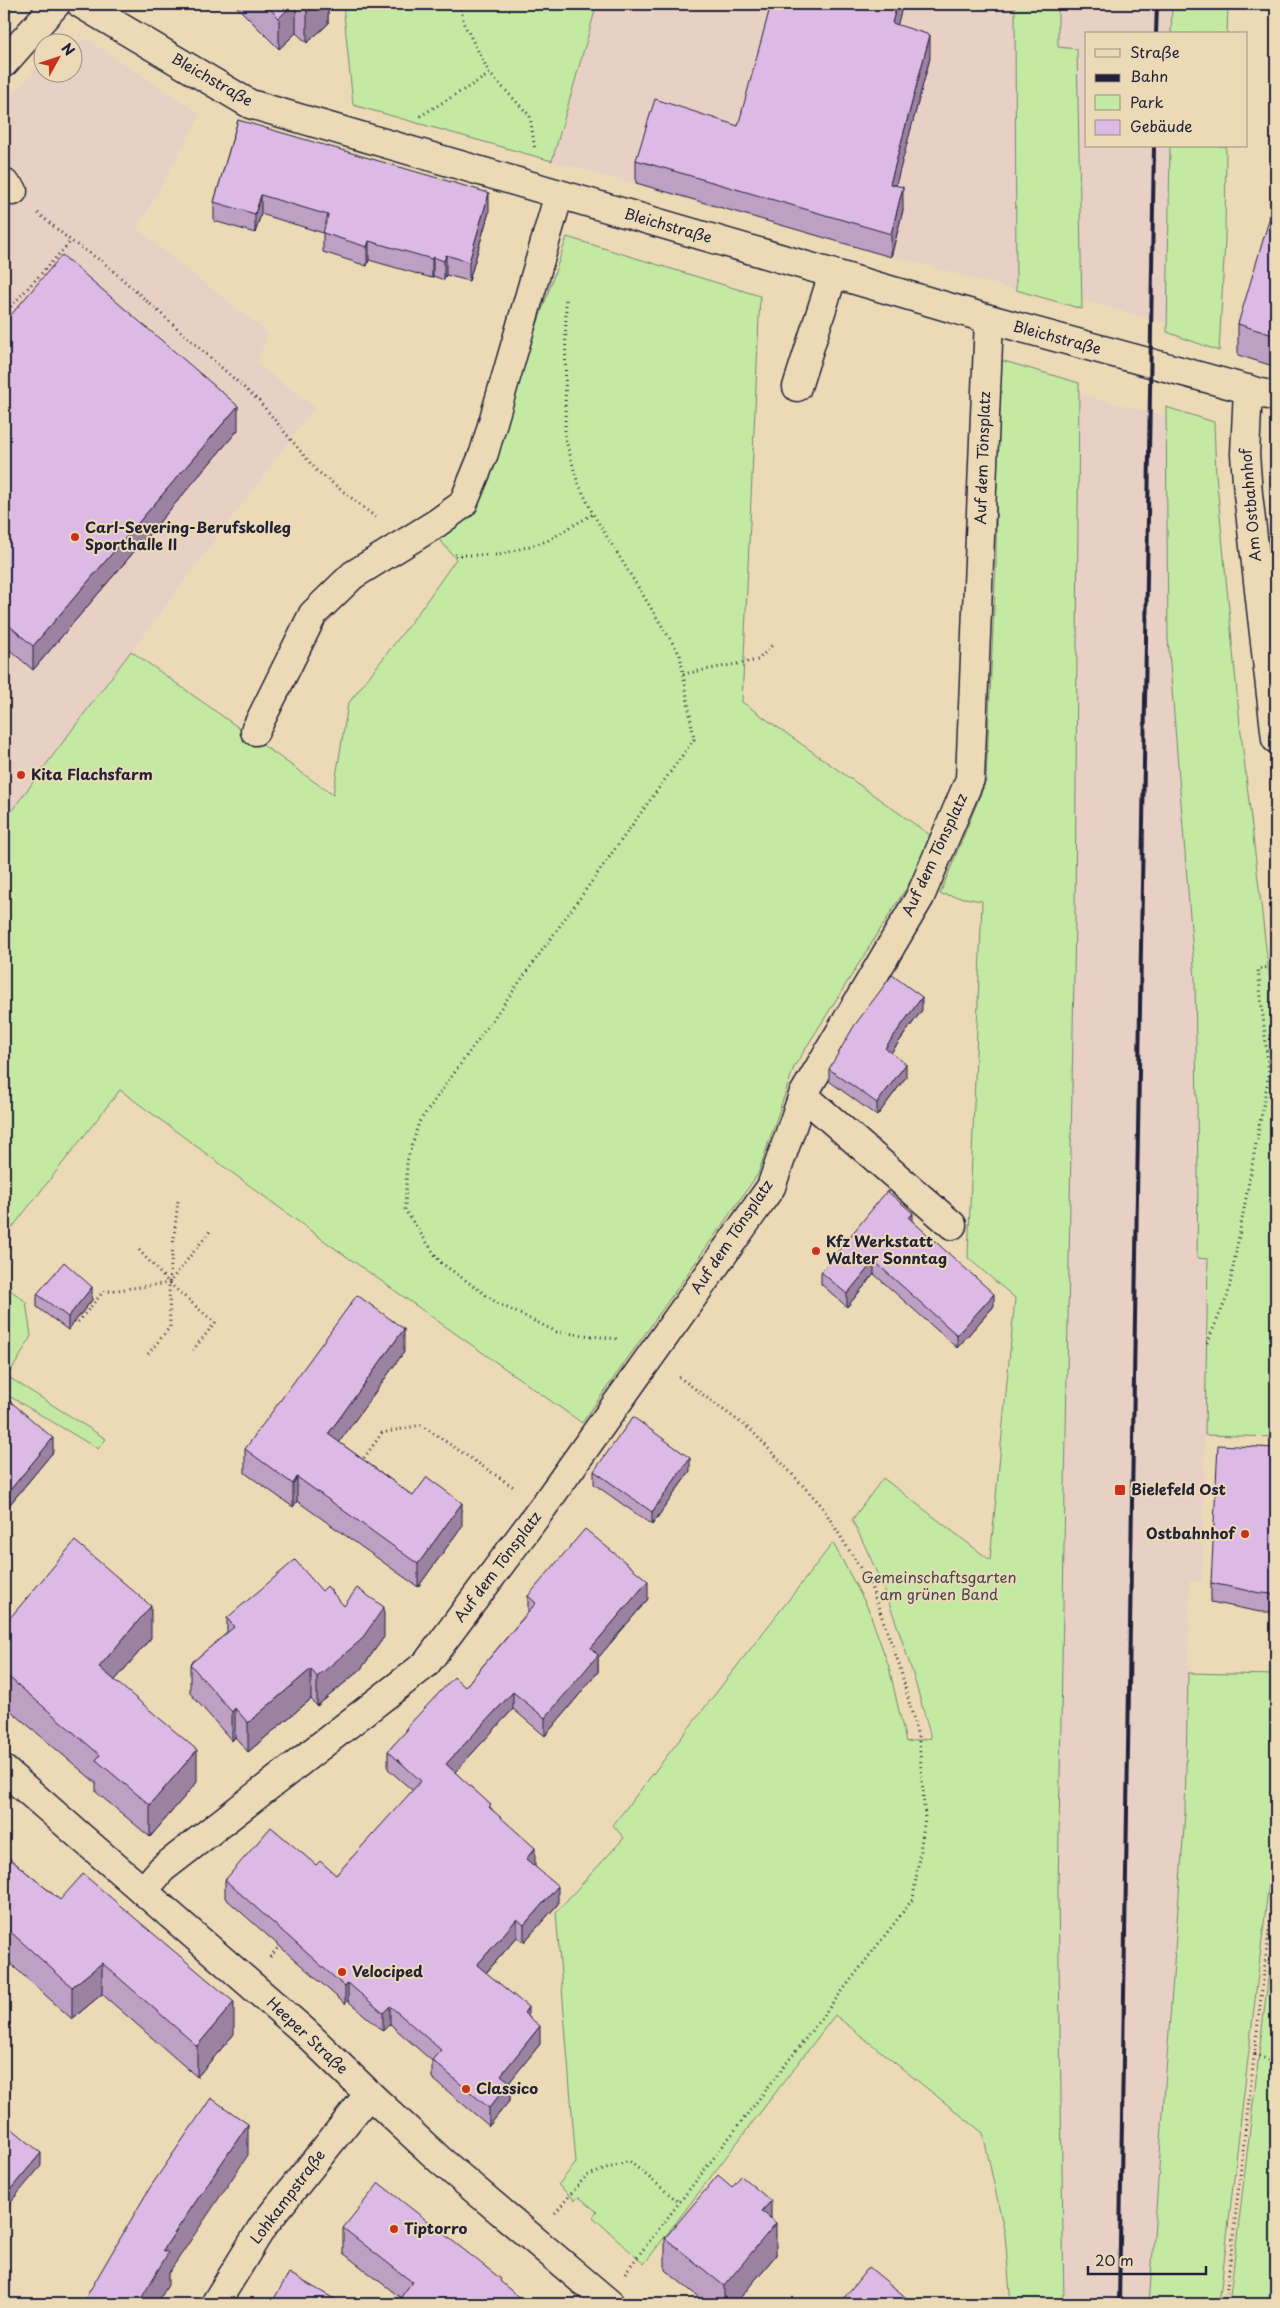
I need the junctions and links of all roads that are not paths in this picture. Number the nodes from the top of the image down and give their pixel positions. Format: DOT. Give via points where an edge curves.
graph roads {
  1 [pos="56,4"];
  2 [pos="81,4"];
  3 [pos="4,63"];
  4 [pos="559,194"];
  5 [pos="833,274"];
  6 [pos="989,319"];
  7 [pos="797,387"];
  8 [pos="1248,389"];
  9 [pos="1276,398"];
  10 [pos="255,731"];
  11 [pos="1276,739"];
  12 [pos="803,1095"];
  13 [pos="952,1225"];
  14 [pos="4,1770"];
  15 [pos="144,1891"];
  16 [pos="369,2094"];
  17 [pos="607,2302"];
  18 [pos="215,2304"];
  1 -- 3 [label="street"];
  2 -- 4 [label="street, Bleichstraße" via="250,104"];
  4 -- 5 [label="street, Bleichstraße"];
  4 -- 10 [label="street" via="484,453 463,504 353,574 313,614"];
  5 -- 6 [label="street, Bleichstraße"];
  5 -- 7 [label="street"];
  6 -- 8 [label="street, Bleichstraße"];
  6 -- 12 [label="street, Auf dem Tönsplatz" via="970,779 920,897"];
  8 -- 9 [label="street, Bleichstraße"];
  8 -- 11 [label="street, Am Ostbahnhof" via="1245,454 1248,494"];
  12 -- 13 [label="street"];
  12 -- 15 [label="street, Auf dem Tönsplatz" via="770,1187 543,1507 426,1664 162,1869"];
  14 -- 15 [label="street, Heeper Straße"];
  15 -- 16 [label="street, Heeper Straße" via="304,2031"];
  16 -- 17 [label="street, Heeper Straße" via="440,2160"];
  16 -- 18 [label="street, Lohkampstraße" via="263,2226"];
}
